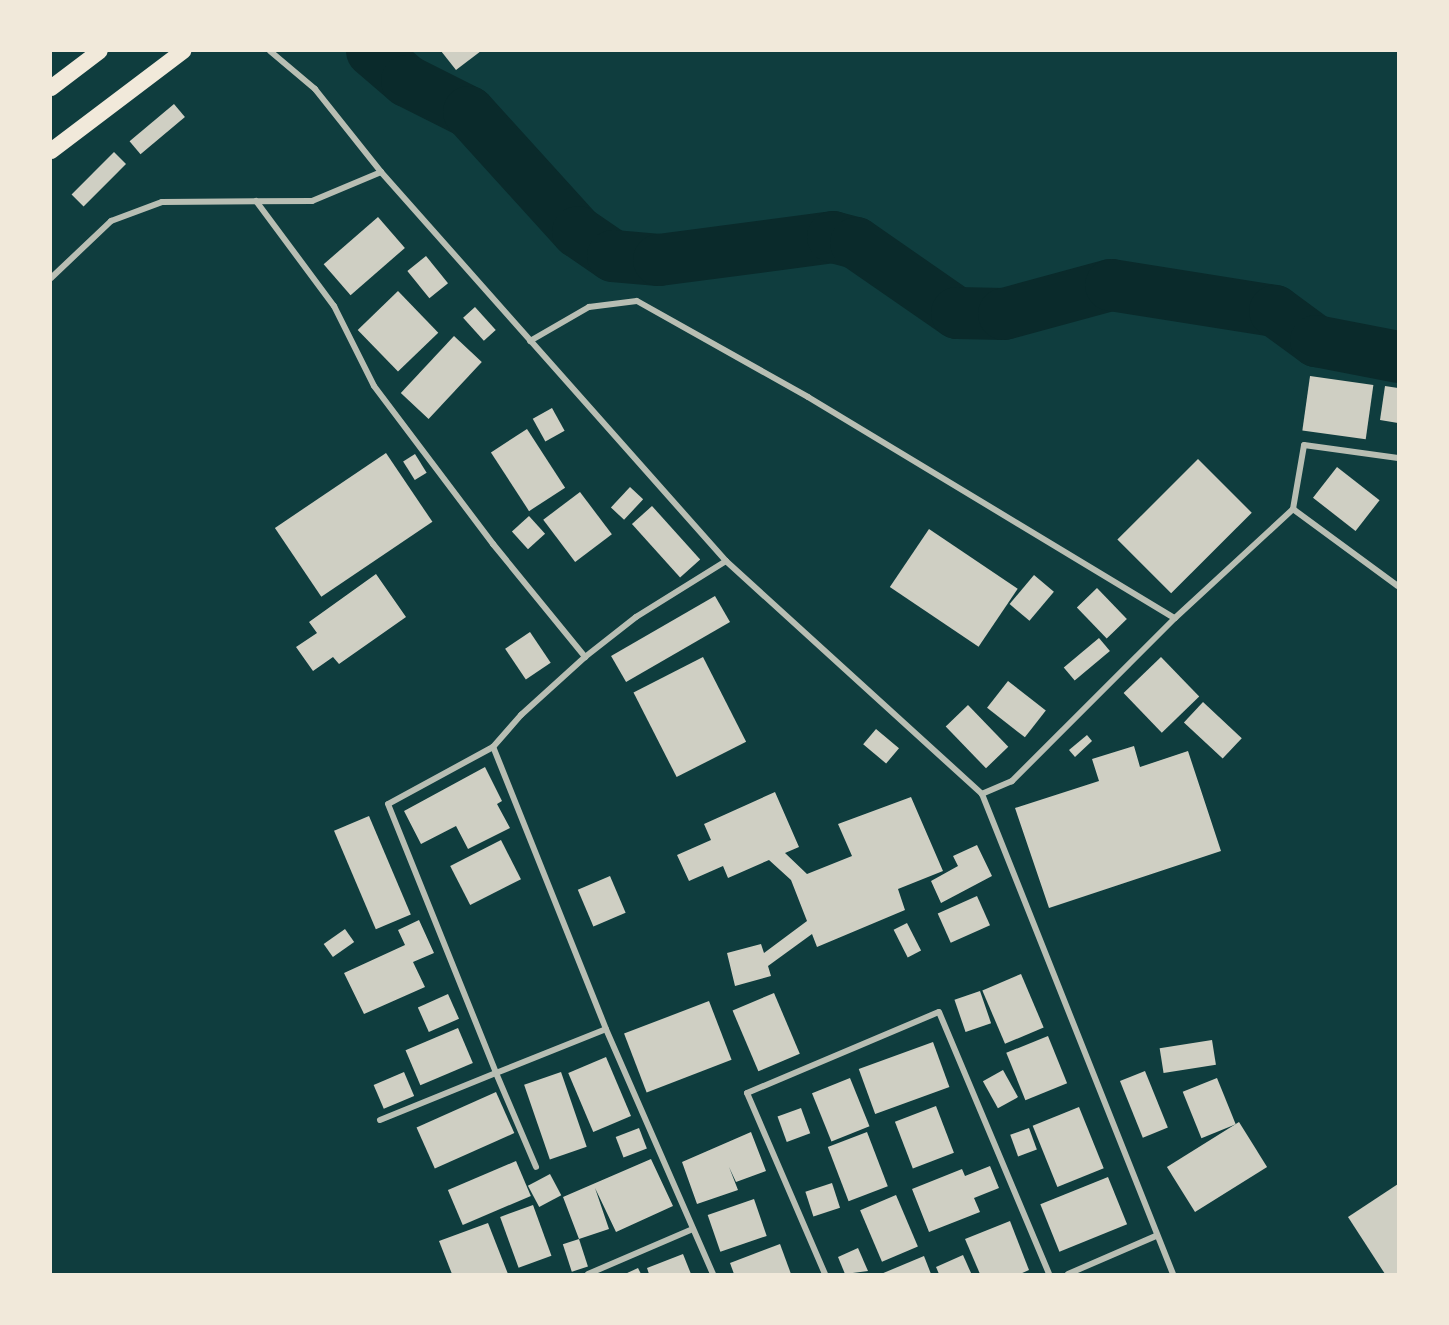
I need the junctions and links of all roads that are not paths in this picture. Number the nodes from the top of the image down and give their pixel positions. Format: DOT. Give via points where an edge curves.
graph roads {
  1 [pos="99,51"];
  2 [pos="183,51"];
  3 [pos="270,51"];
  4 [pos="51,88"];
  5 [pos="51,151"];
  6 [pos="381,172"];
  7 [pos="256,201"];
  8 [pos="51,278"];
  9 [pos="530,341"];
  10 [pos="1398,458"];
  11 [pos="1293,508"];
  12 [pos="726,561"];
  13 [pos="1398,586"];
  14 [pos="1175,618"];
  15 [pos="585,657"];
  16 [pos="493,747"];
  17 [pos="982,794"];
  18 [pos="606,1029"];
  19 [pos="496,1073"];
  20 [pos="380,1120"];
  21 [pos="536,1167"];
  22 [pos="693,1229"];
  23 [pos="1156,1236"];
  24 [pos="588,1274"];
  25 [pos="713,1274"];
  26 [pos="825,1274"];
  27 [pos="1049,1274"];
  28 [pos="1068,1274"];
  29 [pos="1173,1274"];
  1 -- 4 [label="highway"];
  2 -- 5 [label="highway"];
  3 -- 6 [label="street" via="315,89"];
  6 -- 7 [label="street" via="312,201"];
  6 -- 9 [label="street"];
  7 -- 8 [label="street" via="162,202 121,217 111,221"];
  7 -- 15 [label="street" via="334,306 374,386 493,544"];
  9 -- 12 [label="street"];
  9 -- 14 [label="street" via="589,307 637,301 808,397"];
  10 -- 11 [label="street" via="1304,445"];
  11 -- 13 [label="street"];
  11 -- 14 [label="street"];
  12 -- 15 [label="street" via="636,617"];
  12 -- 17 [label="street"];
  14 -- 17 [label="street" via="1012,781"];
  15 -- 16 [label="street" via="521,715"];
  16 -- 18 [label="street"];
  16 -- 19 [label="street" via="388,804"];
  17 -- 23 [label="street"];
  18 -- 19 [label="street"];
  18 -- 22 [label="street"];
  19 -- 20 [label="street"];
  19 -- 21 [label="street"];
  22 -- 24 [label="street"];
  22 -- 25 [label="street"];
  23 -- 28 [label="street"];
  23 -- 29 [label="street"];
  26 -- 27 [label="street" via="747,1093 939,1012"];
}
